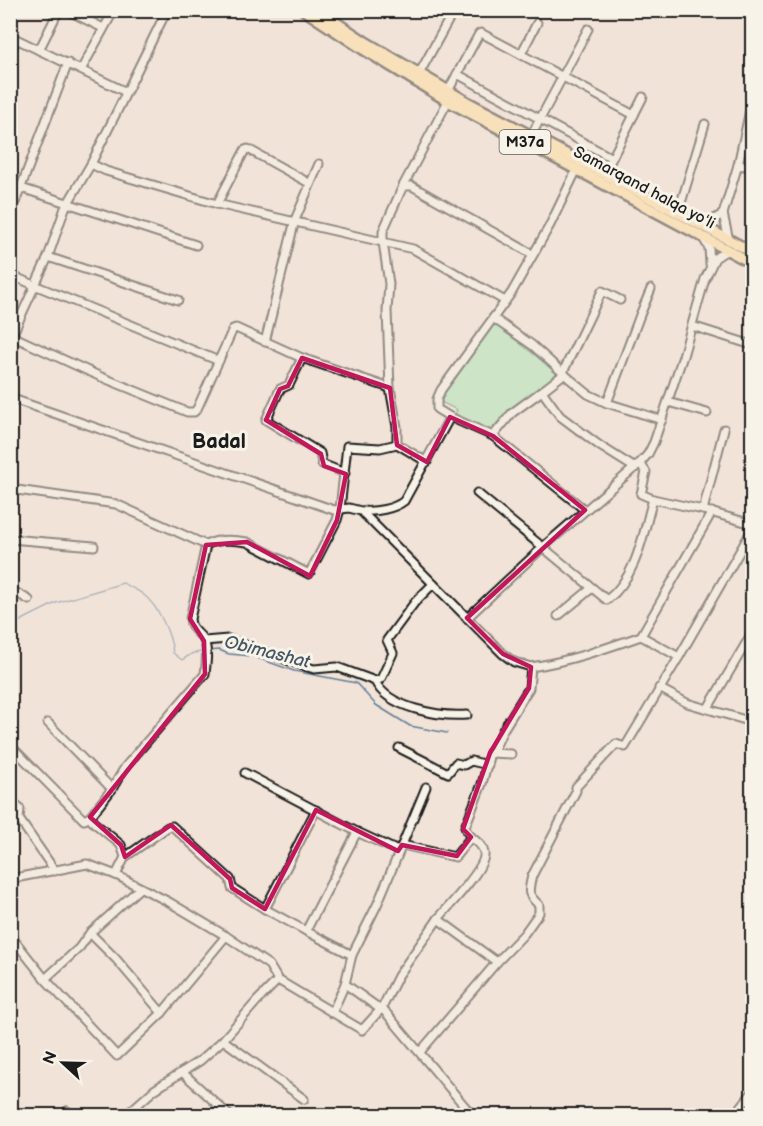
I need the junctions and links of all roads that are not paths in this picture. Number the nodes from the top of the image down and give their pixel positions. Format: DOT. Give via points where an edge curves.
graph roads {
  1 [pos="59,10"];
  2 [pos="67,10"];
  3 [pos="114,10"];
  4 [pos="167,10"];
  5 [pos="304,10"];
  6 [pos="316,10"];
  7 [pos="454,10"];
  8 [pos="738,10"];
  9 [pos="753,15"];
  10 [pos="537,23"];
  11 [pos="103,28"];
  12 [pos="588,29"];
  13 [pos="13,38"];
  14 [pos="365,46"];
  15 [pos="39,50"];
  16 [pos="10,54"];
  17 [pos="521,54"];
  18 [pos="68,63"];
  19 [pos="81,70"];
  20 [pos="419,74"];
  21 [pos="457,74"];
  22 [pos="563,76"];
  23 [pos="126,92"];
  24 [pos="448,96"];
  25 [pos="643,97"];
  26 [pos="753,100"];
  27 [pos="634,115"];
  28 [pos="540,119"];
  29 [pos="705,124"];
  30 [pos="531,136"];
  31 [pos="612,158"];
  32 [pos="91,164"];
  33 [pos="319,164"];
  34 [pos="738,165"];
  35 [pos="753,167"];
  36 [pos="577,170"];
  37 [pos="604,174"];
  38 [pos="309,183"];
  39 [pos="614,185"];
  40 [pos="403,186"];
  41 [pos="21,188"];
  42 [pos="68,203"];
  43 [pos="217,204"];
  44 [pos="678,213"];
  45 [pos="723,214"];
  46 [pos="10,216"];
  47 [pos="295,220"];
  48 [pos="702,231"];
  49 [pos="729,240"];
  50 [pos="383,242"];
  51 [pos="196,245"];
  52 [pos="731,251"];
  53 [pos="753,252"];
  54 [pos="532,254"];
  55 [pos="48,257"];
  56 [pos="753,263"];
  57 [pos="709,269"];
  58 [pos="10,275"];
  59 [pos="35,285"];
  60 [pos="651,289"];
  61 [pos="178,300"];
  62 [pos="620,300"];
  63 [pos="505,301"];
  64 [pos="493,318"];
  65 [pos="692,326"];
  66 [pos="11,338"];
  67 [pos="265,342"];
  68 [pos="753,345"];
  69 [pos="302,358"];
  70 [pos="219,362"];
  71 [pos="564,374"];
  72 [pos="390,388"];
  73 [pos="542,391"];
  74 [pos="10,398"];
  75 [pos="668,402"];
  76 [pos="607,403"];
  77 [pos="707,413"];
  78 [pos="450,417"];
  79 [pos="662,420"];
  80 [pos="724,429"];
  81 [pos="493,436"];
  82 [pos="398,444"];
  83 [pos="427,462"];
  84 [pos="637,466"];
  85 [pos="345,473"];
  86 [pos="753,484"];
  87 [pos="10,489"];
  88 [pos="753,492"];
  89 [pos="477,493"];
  90 [pos="653,499"];
  91 [pos="340,509"];
  92 [pos="585,510"];
  93 [pos="703,510"];
  94 [pos="361,511"];
  95 [pos="712,512"];
  96 [pos="753,524"];
  97 [pos="753,530"];
  98 [pos="10,539"];
  99 [pos="206,545"];
  100 [pos="94,546"];
  101 [pos="543,547"];
  102 [pos="433,584"];
  103 [pos="592,588"];
  104 [pos="10,589"];
  105 [pos="29,600"];
  106 [pos="558,616"];
  107 [pos="467,618"];
  108 [pos="753,633"];
  109 [pos="641,636"];
  110 [pos="204,641"];
  111 [pos="679,657"];
  112 [pos="531,667"];
  113 [pos="375,681"];
  114 [pos="659,688"];
  115 [pos="708,708"];
  116 [pos="467,716"];
  117 [pos="753,722"];
  118 [pos="48,723"];
  119 [pos="10,745"];
  120 [pos="399,748"];
  121 [pos="493,752"];
  122 [pos="511,754"];
  123 [pos="488,765"];
  124 [pos="245,772"];
  125 [pos="426,787"];
  126 [pos="112,789"];
  127 [pos="10,799"];
  128 [pos="316,810"];
  129 [pos="90,817"];
  130 [pos="357,832"];
  131 [pos="471,837"];
  132 [pos="400,848"];
  133 [pos="125,857"];
  134 [pos="55,871"];
  135 [pos="116,874"];
  136 [pos="10,879"];
  137 [pos="140,888"];
  138 [pos="265,909"];
  139 [pos="438,920"];
  140 [pos="306,931"];
  141 [pos="90,933"];
  142 [pos="10,934"];
  143 [pos="226,936"];
  144 [pos="352,955"];
  145 [pos="497,962"];
  146 [pos="45,979"];
  147 [pos="278,980"];
  148 [pos="345,984"];
  149 [pos="381,1009"];
  150 [pos="162,1013"];
  151 [pos="332,1013"];
  152 [pos="223,1041"];
  153 [pos="420,1052"];
  154 [pos="182,1072"];
  155 [pos="753,1093"];
  156 [pos="304,1099"];
  157 [pos="62,1116"];
  158 [pos="75,1116"];
  159 [pos="124,1116"];
  160 [pos="230,1116"];
  161 [pos="473,1116"];
  162 [pos="734,1116"];
  1 -- 15 [label="street"];
  2 -- 11 [label="street"];
  3 -- 11 [label="street"];
  4 -- 23 [label="street"];
  5 -- 14 [label="highway, Samarqand halqa yoʻli / M37a"];
  6 -- 14 [label="highway, Samarqand halqa yoʻli / M37a"];
  7 -- 20 [label="street"];
  8 -- 9 [label="street"];
  10 -- 17 [label="street"];
  11 -- 19 [label="street"];
  12 -- 22 [label="street"];
  13 -- 15 [label="street"];
  13 -- 16 [label="street"];
  14 -- 20 [label="highway, Samarqand halqa yoʻli / M37a"];
  14 -- 24 [label="highway, Samarqand halqa yoʻli / M37a"];
  15 -- 18 [label="street"];
  17 -- 21 [label="street" via="481,33"];
  17 -- 22 [label="street"];
  18 -- 19 [label="street"];
  18 -- 41 [label="street"];
  19 -- 23 [label="street"];
  20 -- 24 [label="highway, Samarqand halqa yoʻli / M37a"];
  21 -- 24 [label="street"];
  21 -- 28 [label="street"];
  22 -- 27 [label="street"];
  22 -- 28 [label="street"];
  23 -- 32 [label="street"];
  24 -- 30 [label="highway, Samarqand halqa yoʻli / M37a"];
  24 -- 36 [label="highway, Samarqand halqa yoʻli / M37a"];
  24 -- 40 [label="street"];
  25 -- 27 [label="street"];
  26 -- 34 [label="street"];
  27 -- 31 [label="street"];
  28 -- 30 [label="street"];
  28 -- 31 [label="street"];
  29 -- 44 [label="street"];
  30 -- 37 [label="highway, Samarqand halqa yoʻli / M37a"];
  31 -- 37 [label="street"];
  32 -- 42 [label="street"];
  32 -- 43 [label="street"];
  33 -- 38 [label="street"];
  34 -- 35 [label="street"];
  34 -- 45 [label="street"];
  36 -- 39 [label="highway, Samarqand halqa yoʻli / M37a"];
  36 -- 54 [label="street"];
  37 -- 39 [label="highway, Samarqand halqa yoʻli / M37a"];
  38 -- 43 [label="street" via="248,149"];
  38 -- 47 [label="street"];
  39 -- 44 [label="highway, Samarqand halqa yoʻli / M37a"];
  39 -- 48 [label="highway, Samarqand halqa yoʻli / M37a"];
  40 -- 50 [label="street" via="383,231"];
  40 -- 54 [label="street" via="412,186"];
  41 -- 42 [label="street"];
  41 -- 46 [label="street"];
  42 -- 51 [label="street"];
  42 -- 55 [label="street"];
  43 -- 47 [label="street"];
  44 -- 48 [label="highway, Samarqand halqa yoʻli / M37a"];
  45 -- 48 [label="street"];
  45 -- 49 [label="street"];
  47 -- 50 [label="street"];
  47 -- 67 [label="street"];
  48 -- 49 [label="highway, Samarqand halqa yoʻli / M37a"];
  48 -- 52 [label="highway, Samarqand halqa yoʻli / M37a"];
  48 -- 57 [label="street" via="711,257"];
  49 -- 53 [label="highway, Samarqand halqa yoʻli / M37a"];
  50 -- 63 [label="street" via="413,249"];
  50 -- 72 [label="street" via="389,278"];
  52 -- 56 [label="highway, Samarqand halqa yoʻli / M37a"];
  52 -- 57 [label="street" via="715,258"];
  54 -- 63 [label="street"];
  55 -- 59 [label="street"];
  55 -- 61 [label="street"];
  57 -- 65 [label="street"];
  58 -- 59 [label="street"];
  59 -- 66 [label="street"];
  59 -- 70 [label="street"];
  60 -- 76 [label="street"];
  62 -- 71 [label="street" via="602,291"];
  63 -- 64 [label="street"];
  64 -- 71 [label="street"];
  64 -- 78 [label="street" via="437,399 437,408"];
  65 -- 68 [label="street"];
  65 -- 75 [label="street"];
  66 -- 70 [label="street" via="187,412 197,409"];
  67 -- 69 [label="street"];
  67 -- 70 [label="street" via="235,328"];
  69 -- 72 [label="street"];
  69 -- 85 [label="street" via="289,385 280,389 266,420 320,453 324,466"];
  71 -- 73 [label="street"];
  71 -- 76 [label="street" via="588,394"];
  72 -- 82 [label="street"];
  73 -- 81 [label="street" via="512,413"];
  73 -- 84 [label="street" via="560,416 600,446"];
  74 -- 91 [label="street"];
  75 -- 77 [label="street"];
  75 -- 79 [label="street"];
  76 -- 79 [label="street"];
  78 -- 81 [label="street"];
  78 -- 83 [label="street"];
  79 -- 84 [label="street" via="654,442"];
  80 -- 93 [label="street"];
  81 -- 92 [label="street"];
  82 -- 83 [label="street"];
  82 -- 85 [label="street" via="381,448 348,445"];
  83 -- 94 [label="street" via="399,505"];
  84 -- 90 [label="street" via="646,472 641,494"];
  84 -- 92 [label="street"];
  85 -- 91 [label="street"];
  86 -- 88 [label="street"];
  87 -- 99 [label="street" via="116,504"];
  89 -- 101 [label="street"];
  90 -- 93 [label="street"];
  90 -- 103 [label="street" via="635,560 622,586 607,600"];
  91 -- 94 [label="street"];
  91 -- 99 [label="street" via="309,574 247,542"];
  92 -- 101 [label="street"];
  93 -- 95 [label="street"];
  94 -- 102 [label="street"];
  95 -- 96 [label="street"];
  95 -- 109 [label="street"];
  97 -- 111 [label="street"];
  98 -- 100 [label="street"];
  99 -- 110 [label="street" via="190,619"];
  101 -- 103 [label="street"];
  101 -- 107 [label="street"];
  102 -- 107 [label="street"];
  102 -- 113 [label="street" via="387,640 393,653 381,679"];
  103 -- 106 [label="street"];
  104 -- 105 [label="street"];
  107 -- 112 [label="street" via="503,654"];
  108 -- 115 [label="street"];
  109 -- 111 [label="street"];
  109 -- 112 [label="street" via="560,663"];
  110 -- 113 [label="street" via="228,639 314,669 337,667"];
  110 -- 126 [label="street" via="205,674 125,768"];
  111 -- 114 [label="street"];
  112 -- 121 [label="street" via="529,688"];
  113 -- 116 [label="street" via="378,688 413,708 432,714"];
  114 -- 115 [label="street" via="687,703"];
  114 -- 145 [label="street" via="625,747 616,744 576,787 532,876 530,896 539,905 539,913"];
  115 -- 117 [label="street"];
  118 -- 126 [label="street"];
  119 -- 129 [label="street" via="84,820"];
  120 -- 123 [label="street" via="448,773 456,763"];
  121 -- 122 [label="street"];
  121 -- 123 [label="street"];
  123 -- 131 [label="street" via="465,826"];
  124 -- 128 [label="street"];
  125 -- 132 [label="street"];
  126 -- 129 [label="street"];
  127 -- 134 [label="street" via="20,809 19,819"];
  128 -- 130 [label="street"];
  128 -- 138 [label="street"];
  129 -- 133 [label="street" via="121,845"];
  130 -- 132 [label="street"];
  130 -- 140 [label="street"];
  131 -- 132 [label="street" via="455,857"];
  131 -- 139 [label="street" via="483,849 484,860"];
  132 -- 144 [label="street"];
  133 -- 135 [label="street"];
  133 -- 138 [label="street" via="172,826 230,879 232,888"];
  134 -- 135 [label="street" via="87,864"];
  134 -- 136 [label="street"];
  135 -- 137 [label="street"];
  137 -- 141 [label="street"];
  137 -- 143 [label="street"];
  138 -- 140 [label="street"];
  139 -- 145 [label="street"];
  139 -- 149 [label="street" via="398,976"];
  140 -- 144 [label="street"];
  141 -- 146 [label="street"];
  141 -- 150 [label="street"];
  142 -- 146 [label="street"];
  143 -- 147 [label="street" via="268,965"];
  143 -- 150 [label="street"];
  144 -- 148 [label="street"];
  145 -- 153 [label="street"];
  146 -- 150 [label="street" via="117,1056"];
  147 -- 151 [label="street"];
  147 -- 152 [label="street"];
  148 -- 149 [label="street"];
  148 -- 151 [label="street"];
  149 -- 151 [label="street" via="362,1030"];
  149 -- 153 [label="street"];
  152 -- 154 [label="street"];
  152 -- 156 [label="street"];
  153 -- 161 [label="street"];
  154 -- 159 [label="street"];
  154 -- 160 [label="street"];
  155 -- 162 [label="street"];
  157 -- 158 [label="street" via="68,1111"];
}
